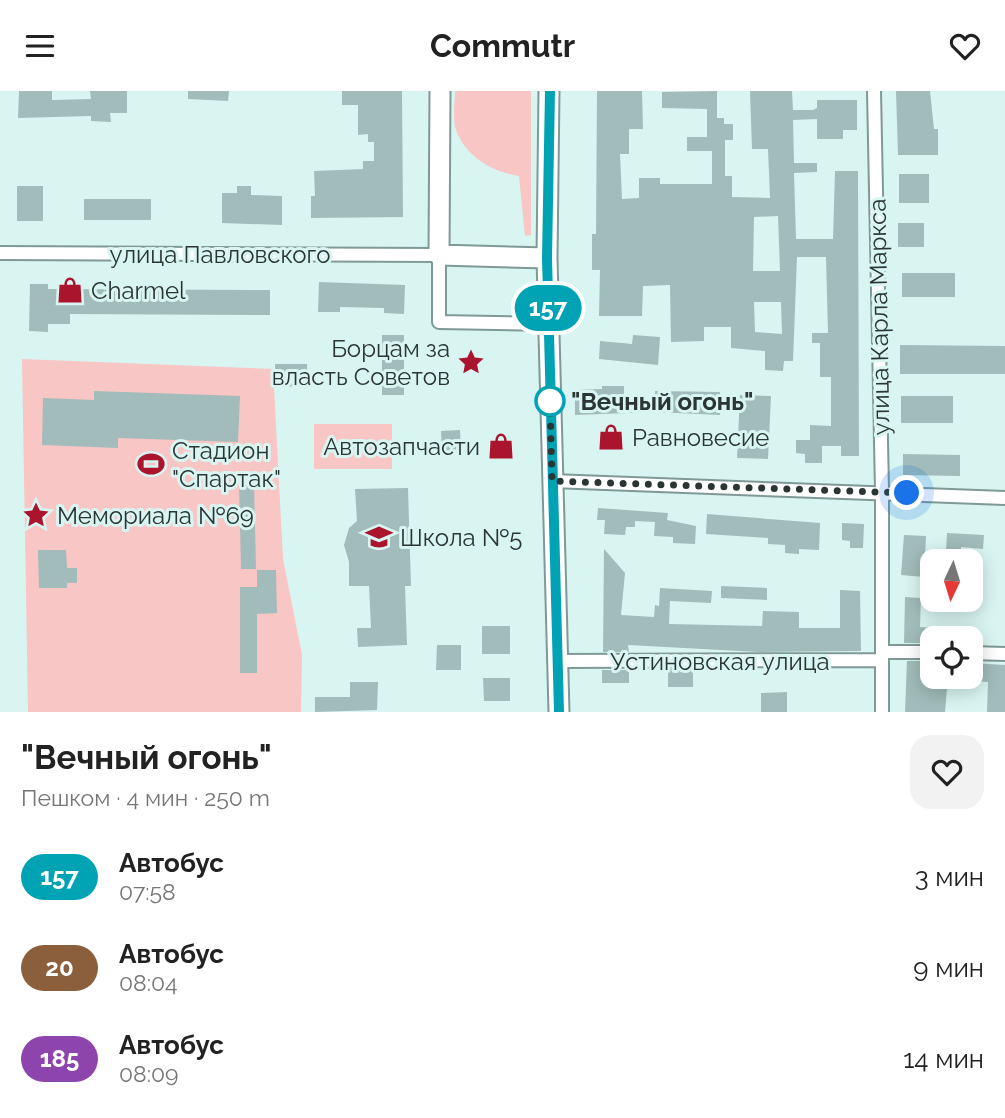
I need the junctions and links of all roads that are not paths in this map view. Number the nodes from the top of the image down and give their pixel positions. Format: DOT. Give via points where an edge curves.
graph roads {
  1 [pos="440,91"];
  2 [pos="550,91"];
  3 [pos="874,91"];
  4 [pos="0,253"];
  5 [pos="439,255"];
  6 [pos="547,258"];
  7 [pos="549,324"];
  8 [pos="552,481"];
  9 [pos="883,491"];
  10 [pos="1005,498"];
  11 [pos="920,653"];
  12 [pos="983,653"];
  13 [pos="1005,654"];
  14 [pos="882,656"];
  15 [pos="558,661"];
  16 [pos="559,712"];
  17 [pos="882,712"];
  1 -- 5 [label="main road"];
  2 -- 6 [label="main road"];
  3 -- 9 [label="street, улица Карла Маркса"];
  4 -- 5 [label="street, улица Павловского"];
  5 -- 6 [label="main road"];
  5 -- 7 [label="street" via="439,322"];
  6 -- 7 [label="main road"];
  7 -- 8 [label="main road"];
  8 -- 9 [label="street"];
  8 -- 15 [label="main road"];
  9 -- 10 [label="street"];
  9 -- 14 [label="street, улица Карла Маркса"];
  11 -- 14 [label="street, Устиновская улица"];
  12 -- 13 [label="street"];
  14 -- 15 [label="street, Устиновская улица"];
  14 -- 17 [label="street, улица Карла Маркса"];
  15 -- 16 [label="main road"];
}
